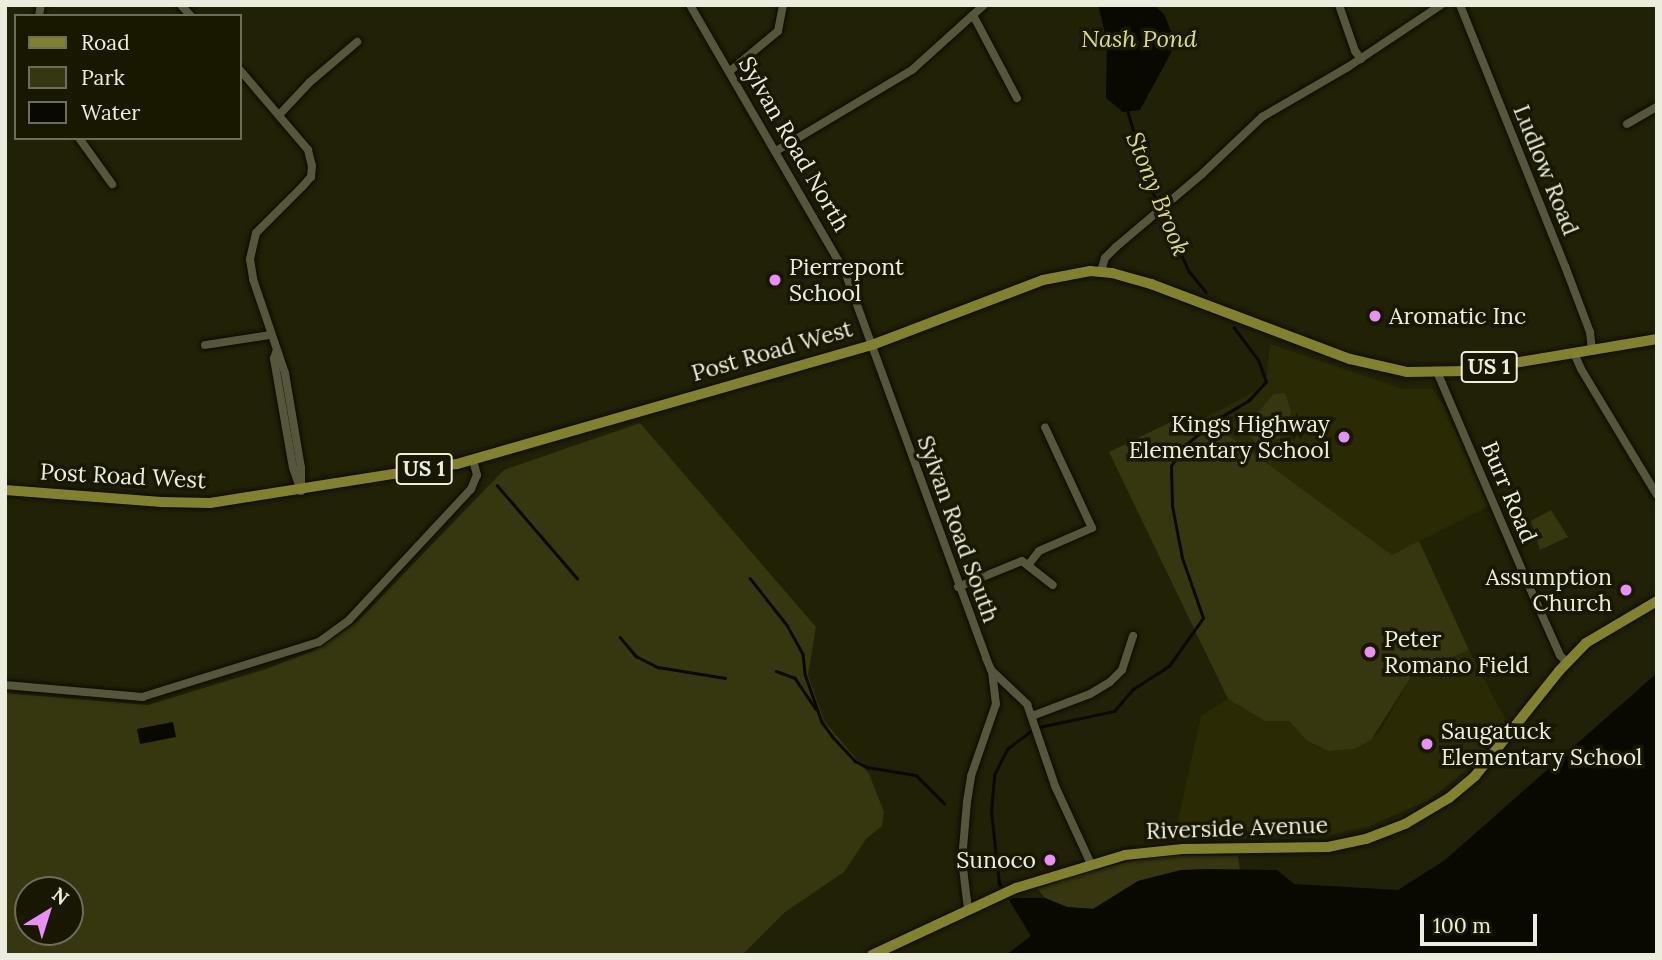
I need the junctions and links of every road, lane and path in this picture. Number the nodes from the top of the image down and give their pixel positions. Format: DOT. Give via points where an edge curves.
graph roads {
  1 [pos="690,5"];
  2 [pos="783,5"];
  3 [pos="984,5"];
  4 [pos="1339,5"];
  5 [pos="1441,5"];
  6 [pos="1460,5"];
  7 [pos="973,15"];
  8 [pos="357,42"];
  9 [pos="1361,59"];
  10 [pos="730,71"];
  11 [pos="242,73"];
  12 [pos="1017,99"];
  13 [pos="1657,107"];
  14 [pos="278,115"];
  15 [pos="1627,124"];
  16 [pos="80,140"];
  17 [pos="776,151"];
  18 [pos="112,184"];
  19 [pos="1101,271"];
  20 [pos="270,335"];
  21 [pos="1657,339"];
  22 [pos="205,345"];
  23 [pos="872,345"];
  24 [pos="1592,350"];
  25 [pos="1574,353"];
  26 [pos="1437,374"];
  27 [pos="1045,427"];
  28 [pos="473,460"];
  29 [pos="5,489"];
  30 [pos="300,491"];
  31 [pos="1657,495"];
  32 [pos="1029,564"];
  33 [pos="1053,585"];
  34 [pos="958,587"];
  35 [pos="1657,601"];
  36 [pos="1133,636"];
  37 [pos="1566,662"];
  38 [pos="991,670"];
  39 [pos="5,685"];
  40 [pos="996,704"];
  41 [pos="1032,716"];
  42 [pos="1091,864"];
  43 [pos="968,909"];
  44 [pos="872,955"];
  1 -- 10 [label="street, Sylvan Road North"];
  2 -- 10 [label="street" via="778,31"];
  3 -- 7 [label="street"];
  4 -- 9 [label="street"];
  5 -- 9 [label="street"];
  6 -- 24 [label="street, Ludlow Road" via="1565,266 1590,332"];
  7 -- 12 [label="street"];
  7 -- 17 [label="street" via="918,66"];
  8 -- 14 [label="street"];
  9 -- 19 [label="street" via="1262,117 1111,252"];
  10 -- 17 [label="street, Sylvan Road North"];
  11 -- 14 [label="street"];
  13 -- 15 [label="street"];
  14 -- 20 [label="street" via="308,150 313,166 311,177 263,222 251,243 253,279"];
  16 -- 18 [label="street"];
  17 -- 23 [label="street, Sylvan Road North" via="845,272"];
  19 -- 23 [label="main road, Post Road West / US 1" via="1043,281"];
  19 -- 26 [label="main road, Post Road West / US 1" via="1151,284 1368,364"];
  20 -- 22 [label="street"];
  20 -- 30 [label="street"];
  21 -- 24 [label="main road, Post Road West / US 1"];
  23 -- 28 [label="main road, Post Road West / US 1"];
  23 -- 34 [label="street, Sylvan Road South"];
  24 -- 25 [label="main road, Post Road West / US 1"];
  25 -- 26 [label="main road, Post Road West / US 1"];
  25 -- 31 [label="street"];
  26 -- 37 [label="street, Burr Road"];
  27 -- 32 [label="street" via="1092,528 1039,551"];
  28 -- 30 [label="main road, Post Road West / US 1"];
  28 -- 39 [label="street" via="477,475 471,489 349,620 319,642 149,696 114,697"];
  29 -- 30 [label="main road, Post Road West / US 1" via="191,504"];
  32 -- 33 [label="street"];
  32 -- 34 [label="street" via="1010,563"];
  34 -- 38 [label="street, Sylvan Road South"];
  35 -- 37 [label="main road, Riverside Avenue" via="1596,635"];
  36 -- 41 [label="street" via="1122,670 1110,682"];
  37 -- 42 [label="main road, Riverside Avenue" via="1469,781 1436,807 1388,831 1328,847 1167,849"];
  38 -- 40 [label="street"];
  38 -- 41 [label="street, Sylvan Road South" via="1024,699"];
  40 -- 41 [label="street" via="1012,694"];
  40 -- 43 [label="street" via="969,784 962,860"];
  41 -- 42 [label="street, Sylvan Road South" via="1055,786"];
  42 -- 43 [label="main road, Riverside Avenue"];
  43 -- 44 [label="main road, Riverside Avenue"];
}
